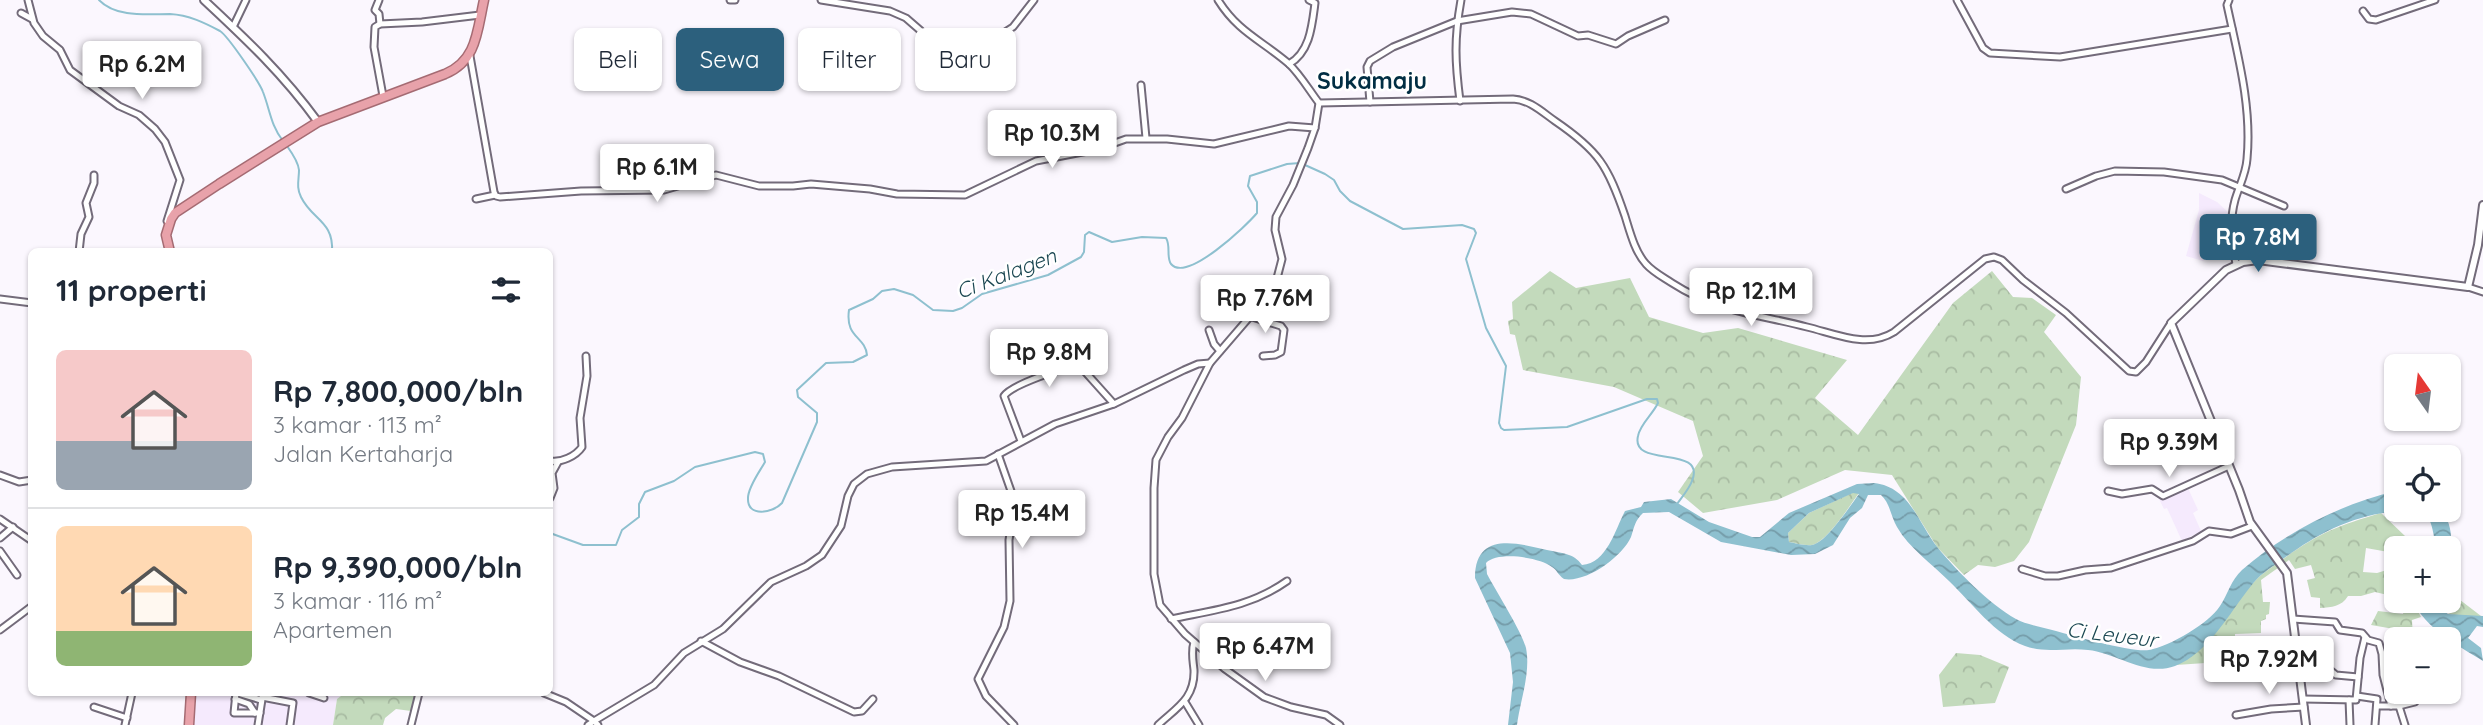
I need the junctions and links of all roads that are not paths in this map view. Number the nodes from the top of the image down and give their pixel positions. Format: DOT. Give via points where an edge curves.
graph roads {
  1 [pos="28,0"];
  2 [pos="204,0"];
  3 [pos="246,0"];
  4 [pos="379,0"];
  5 [pos="484,0"];
  6 [pos="821,0"];
  7 [pos="1034,0"];
  8 [pos="1218,0"];
  9 [pos="1461,0"];
  10 [pos="1957,0"];
  11 [pos="2229,0"];
  12 [pos="2435,0"];
  13 [pos="1313,1"];
  14 [pos="2363,11"];
  15 [pos="21,13"];
  16 [pos="480,15"];
  17 [pos="32,19"];
  18 [pos="1665,20"];
  19 [pos="1457,21"];
  20 [pos="380,24"];
  21 [pos="233,25"];
  22 [pos="2232,29"];
  23 [pos="470,56"];
  24 [pos="1289,64"];
  25 [pos="1141,85"];
  26 [pos="383,96"];
  27 [pos="1460,100"];
  28 [pos="1370,102"];
  29 [pos="1319,103"];
  30 [pos="318,122"];
  31 [pos="1315,128"];
  32 [pos="1146,138"];
  33 [pos="94,175"];
  34 [pos="2239,187"];
  35 [pos="2066,189"];
  36 [pos="495,195"];
  37 [pos="475,199"];
  38 [pos="2483,205"];
  39 [pos="2284,206"];
  40 [pos="166,235"];
  41 [pos="79,248"];
  42 [pos="169,248"];
  43 [pos="2236,264"];
  44 [pos="2468,288"];
  45 [pos="2483,292"];
  46 [pos="0,299"];
  47 [pos="28,302"];
  48 [pos="1249,316"];
  49 [pos="2171,323"];
  50 [pos="1209,330"];
  51 [pos="1220,351"];
  52 [pos="586,356"];
  53 [pos="1263,356"];
  54 [pos="1210,363"];
  55 [pos="1114,404"];
  56 [pos="1021,441"];
  57 [pos="998,454"];
  58 [pos="553,461"];
  59 [pos="558,462"];
  60 [pos="2229,466"];
  61 [pos="553,471"];
  62 [pos="0,475"];
  63 [pos="28,480"];
  64 [pos="2108,491"];
  65 [pos="0,519"];
  66 [pos="2252,526"];
  67 [pos="13,527"];
  68 [pos="0,538"];
  69 [pos="28,538"];
  70 [pos="0,551"];
  71 [pos="2022,569"];
  72 [pos="17,575"];
  73 [pos="1287,581"];
  74 [pos="28,609"];
  75 [pos="1171,619"];
  76 [pos="2293,619"];
  77 [pos="0,630"];
  78 [pos="2365,636"];
  79 [pos="701,641"];
  80 [pos="1194,642"];
  81 [pos="2297,642"];
  82 [pos="2236,643"];
  83 [pos="2246,643"];
  84 [pos="2299,667"];
  85 [pos="2227,671"];
  86 [pos="2248,671"];
  87 [pos="2358,677"];
  88 [pos="131,696"];
  89 [pos="191,696"];
  90 [pos="236,696"];
  91 [pos="237,696"];
  92 [pos="262,696"];
  93 [pos="266,696"];
  94 [pos="318,696"];
  95 [pos="418,696"];
  96 [pos="551,696"];
  97 [pos="2357,696"];
  98 [pos="324,698"];
  99 [pos="873,699"];
  100 [pos="2349,700"];
  101 [pos="1185,702"];
  102 [pos="2304,703"];
  103 [pos="2407,704"];
  104 [pos="2377,706"];
  105 [pos="2391,706"];
  106 [pos="2399,706"];
  107 [pos="94,707"];
  108 [pos="257,713"];
  109 [pos="2236,715"];
  110 [pos="127,718"];
  111 [pos="593,724"];
  112 [pos="125,725"];
  113 [pos="189,725"];
  114 [pos="258,725"];
  115 [pos="290,725"];
  116 [pos="411,725"];
  117 [pos="1014,725"];
  118 [pos="1158,725"];
  119 [pos="1199,725"];
  120 [pos="1339,725"];
  121 [pos="2306,725"];
  122 [pos="2350,725"];
  123 [pos="2375,725"];
  124 [pos="2405,725"];
  1 -- 17 [label="street"];
  2 -- 21 [label="street"];
  3 -- 21 [label="street"];
  4 -- 20 [label="street" via="374,10"];
  5 -- 16 [label="highway"];
  6 -- 7 [label="street" via="890,11 906,18 944,50 999,36 1013,27"];
  8 -- 24 [label="street" via="1245,33"];
  9 -- 19 [label="street"];
  10 -- 22 [label="street" via="1990,53 2060,57"];
  11 -- 22 [label="street"];
  12 -- 14 [label="street" via="2376,20"];
  13 -- 24 [label="street" via="1307,44 1301,57"];
  15 -- 17 [label="street"];
  16 -- 20 [label="street"];
  16 -- 23 [label="highway"];
  17 -- 40 [label="street" via="60,50 70,69 119,106 139,115 165,142 180,180"];
  18 -- 19 [label="street" via="1616,44 1588,34 1578,36 1524,12"];
  19 -- 27 [label="street" via="1454,58"];
  19 -- 28 [label="street" via="1370,61"];
  20 -- 26 [label="street" via="373,37"];
  21 -- 30 [label="street" via="293,88"];
  22 -- 34 [label="street" via="2248,128 2246,171"];
  23 -- 26 [label="highway" via="455,70"];
  23 -- 36 [label="street"];
  24 -- 29 [label="street"];
  25 -- 32 [label="street"];
  26 -- 30 [label="highway"];
  27 -- 28 [label="street"];
  27 -- 49 [label="street" via="1521,100 1577,136 1608,171 1644,263 1684,291 1724,308 1878,340 1985,259 1994,257 2066,313 2129,372 2143,365"];
  28 -- 29 [label="street"];
  29 -- 31 [label="street"];
  30 -- 40 [label="highway" via="175,214"];
  31 -- 32 [label="street" via="1289,126 1214,144"];
  31 -- 48 [label="street" via="1275,223 1282,259 1279,275"];
  32 -- 36 [label="street" via="1044,158 965,195 897,194 811,184 759,186 716,175 664,190"];
  33 -- 41 [label="street"];
  34 -- 35 [label="street" via="2203,176 2134,170 2096,176"];
  34 -- 39 [label="street"];
  34 -- 43 [label="street" via="2231,227"];
  36 -- 37 [label="street"];
  38 -- 44 [label="street"];
  40 -- 42 [label="highway"];
  43 -- 44 [label="street" via="2282,262"];
  43 -- 49 [label="street"];
  44 -- 45 [label="street"];
  46 -- 47 [label="street"];
  48 -- 51 [label="street"];
  48 -- 53 [label="street" via="1284,330 1281,352"];
  49 -- 60 [label="street"];
  50 -- 51 [label="street"];
  51 -- 54 [label="street"];
  52 -- 59 [label="street" via="582,447"];
  54 -- 55 [label="street" via="1198,364"];
  54 -- 75 [label="street" via="1156,460 1154,574 1157,601"];
  55 -- 56 [label="street" via="1073,416"];
  55 -- 56 [label="street" via="1079,365 1011,389 1004,396"];
  56 -- 57 [label="street"];
  57 -- 79 [label="street" via="986,461 892,467 867,474 854,484 841,526 822,555 771,582 728,625"];
  57 -- 117 [label="street" via="1013,513 1010,601 1004,627 978,679 986,696"];
  58 -- 59 [label="street"];
  59 -- 61 [label="street"];
  60 -- 64 [label="street" via="2163,496 2152,489 2123,494"];
  60 -- 66 [label="street"];
  62 -- 63 [label="street" via="16,482"];
  65 -- 67 [label="street"];
  66 -- 71 [label="street" via="2228,535 2209,531 2193,541 2111,568 2058,576"];
  66 -- 76 [label="street" via="2285,568"];
  67 -- 68 [label="street"];
  67 -- 69 [label="street"];
  70 -- 72 [label="street"];
  73 -- 75 [label="street" via="1266,595 1230,608"];
  74 -- 77 [label="street"];
  75 -- 80 [label="street"];
  76 -- 78 [label="street" via="2335,622 2341,631"];
  76 -- 81 [label="street"];
  78 -- 87 [label="street"];
  78 -- 105 [label="street" via="2380,644"];
  79 -- 99 [label="street" via="854,712 862,711"];
  79 -- 111 [label="street" via="654,685"];
  80 -- 101 [label="street" via="1193,685"];
  80 -- 120 [label="street" via="1264,698 1326,715"];
  81 -- 83 [label="street"];
  81 -- 84 [label="street"];
  82 -- 83 [label="street"];
  83 -- 86 [label="street"];
  84 -- 86 [label="street"];
  84 -- 87 [label="street"];
  84 -- 102 [label="street"];
  85 -- 86 [label="street"];
  87 -- 97 [label="street"];
  88 -- 110 [label="street"];
  89 -- 113 [label="highway"];
  90 -- 108 [label="street" via="234,713"];
  91 -- 108 [label="street"];
  92 -- 108 [label="street"];
  93 -- 115 [label="street" via="293,703"];
  94 -- 98 [label="street"];
  95 -- 116 [label="street"];
  96 -- 111 [label="street"];
  97 -- 100 [label="street"];
  97 -- 104 [label="street" via="2376,698"];
  100 -- 102 [label="street"];
  100 -- 122 [label="street"];
  101 -- 118 [label="street"];
  101 -- 119 [label="street"];
  102 -- 109 [label="street"];
  102 -- 121 [label="street"];
  103 -- 106 [label="street"];
  104 -- 105 [label="street"];
  104 -- 123 [label="street"];
  105 -- 106 [label="street"];
  106 -- 124 [label="street"];
  107 -- 110 [label="street"];
  108 -- 114 [label="street"];
  110 -- 112 [label="street"];
}
